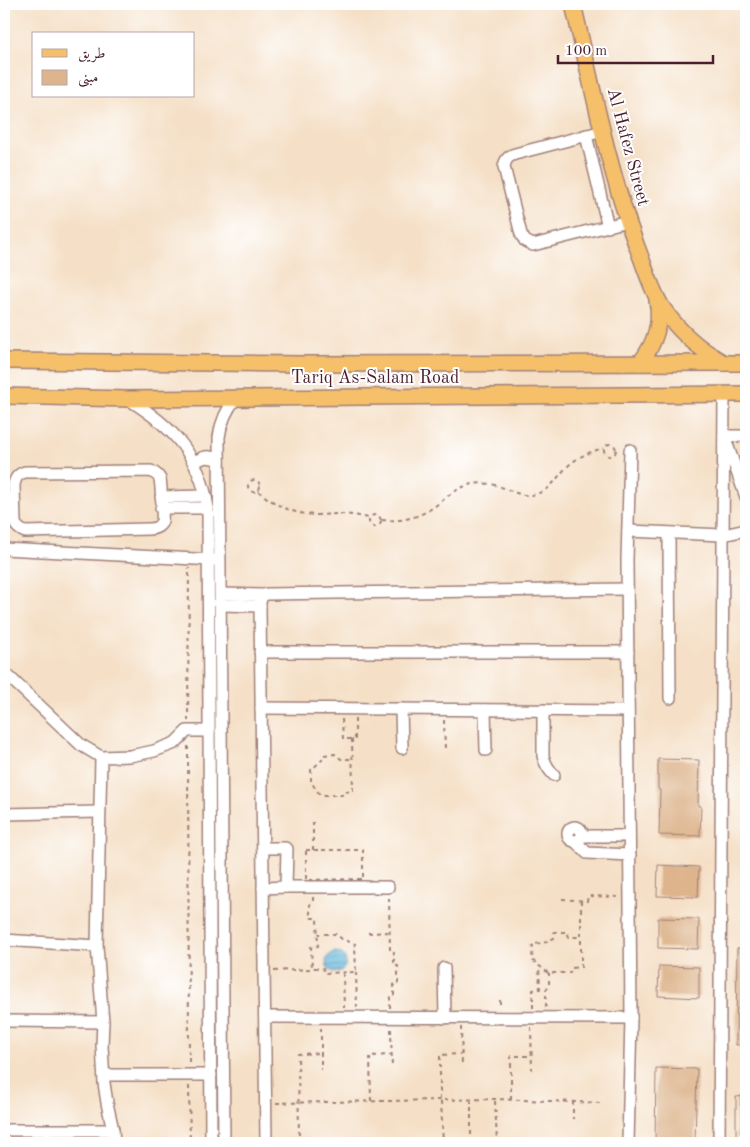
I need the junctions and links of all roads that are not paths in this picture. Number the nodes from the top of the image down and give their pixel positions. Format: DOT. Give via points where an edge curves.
graph roads {
  1 [pos="573,4"];
  2 [pos="603,131"];
  3 [pos="586,135"];
  4 [pos="628,222"];
  5 [pos="608,227"];
  6 [pos="656,297"];
  7 [pos="4,361"];
  8 [pos="724,363"];
  9 [pos="746,363"];
  10 [pos="640,364"];
  11 [pos="746,394"];
  12 [pos="724,395"];
  13 [pos="4,396"];
  14 [pos="236,398"];
  15 [pos="128,399"];
  16 [pos="724,436"];
  17 [pos="746,436"];
  18 [pos="630,450"];
  19 [pos="219,461"];
  20 [pos="195,463"];
  21 [pos="746,497"];
  22 [pos="207,502"];
  23 [pos="161,503"];
  24 [pos="746,530"];
  25 [pos="628,531"];
  26 [pos="669,533"];
  27 [pos="723,535"];
  28 [pos="4,549"];
  29 [pos="214,560"];
  30 [pos="627,588"];
  31 [pos="221,600"];
  32 [pos="262,600"];
  33 [pos="260,652"];
  34 [pos="628,652"];
  35 [pos="4,672"];
  36 [pos="670,698"];
  37 [pos="261,708"];
  38 [pos="401,709"];
  39 [pos="485,710"];
  40 [pos="543,710"];
  41 [pos="628,710"];
  42 [pos="209,731"];
  43 [pos="402,748"];
  44 [pos="486,750"];
  45 [pos="101,757"];
  46 [pos="554,775"];
  47 [pos="99,812"];
  48 [pos="4,814"];
  49 [pos="629,836"];
  50 [pos="263,848"];
  51 [pos="630,854"];
  52 [pos="286,887"];
  53 [pos="388,887"];
  54 [pos="263,888"];
  55 [pos="4,940"];
  56 [pos="97,946"];
  57 [pos="444,968"];
  58 [pos="265,1017"];
  59 [pos="445,1018"];
  60 [pos="631,1018"];
  61 [pos="4,1021"];
  62 [pos="103,1022"];
  63 [pos="211,1075"];
  64 [pos="104,1076"];
  65 [pos="4,1130"];
  66 [pos="113,1130"];
  67 [pos="114,1143"];
  68 [pos="211,1143"];
  69 [pos="224,1143"];
  70 [pos="266,1143"];
  71 [pos="628,1143"];
  72 [pos="719,1143"];
  1 -- 2 [label="main road, Al Hafez Street"];
  2 -- 3 [label="street"];
  2 -- 4 [label="main road, Al Hafez Street"];
  3 -- 5 [label="street"];
  3 -- 5 [label="street" via="510,155 504,162 505,172 521,234 529,244"];
  4 -- 5 [label="street"];
  4 -- 6 [label="main road, Al Hafez Street"];
  6 -- 8 [label="main road, Al Hafez Street" via="688,338"];
  6 -- 10 [label="main road, Al Hafez Street" via="659,317 656,336"];
  7 -- 10 [label="main road, Tariq As-Salam Road"];
  8 -- 9 [label="main road, Tariq As-Salam Road"];
  8 -- 10 [label="main road, Tariq As-Salam Road"];
  11 -- 12 [label="main road, Tariq As-Salam Road"];
  12 -- 14 [label="main road, Tariq As-Salam Road"];
  12 -- 16 [label="street"];
  13 -- 15 [label="main road, Tariq As-Salam Road"];
  14 -- 15 [label="main road, Tariq As-Salam Road"];
  14 -- 19 [label="street" via="221,426"];
  15 -- 20 [label="street" via="173,433"];
  16 -- 17 [label="street"];
  16 -- 21 [label="street"];
  16 -- 27 [label="street"];
  18 -- 25 [label="street"];
  19 -- 20 [label="street" via="206,457"];
  19 -- 29 [label="street"];
  20 -- 22 [label="street"];
  22 -- 23 [label="street"];
  22 -- 29 [label="street"];
  23 -- 23 [label="street" via="159,478 147,470 25,472 15,480 15,523 25,532 152,529 162,520"];
  24 -- 27 [label="street"];
  25 -- 26 [label="street"];
  25 -- 30 [label="street"];
  26 -- 27 [label="street"];
  26 -- 36 [label="street"];
  27 -- 72 [label="street"];
  28 -- 29 [label="street"];
  29 -- 31 [label="street"];
  29 -- 42 [label="street"];
  30 -- 32 [label="street"];
  30 -- 34 [label="street"];
  31 -- 32 [label="street"];
  31 -- 69 [label="street"];
  32 -- 33 [label="street"];
  33 -- 34 [label="street"];
  33 -- 37 [label="street"];
  34 -- 41 [label="street"];
  35 -- 45 [label="street" via="81,745"];
  37 -- 38 [label="street"];
  37 -- 50 [label="street"];
  38 -- 39 [label="street"];
  38 -- 43 [label="street"];
  39 -- 40 [label="street"];
  39 -- 44 [label="street"];
  40 -- 41 [label="street"];
  40 -- 46 [label="street" via="545,763"];
  41 -- 49 [label="street"];
  42 -- 45 [label="street" via="188,732 175,743 154,751"];
  42 -- 63 [label="street"];
  45 -- 47 [label="street"];
  47 -- 48 [label="street"];
  47 -- 56 [label="street"];
  49 -- 51 [label="street"];
  49 -- 51 [label="street" via="578,838 587,853"];
  50 -- 52 [label="street" via="286,848"];
  50 -- 54 [label="street"];
  51 -- 60 [label="street"];
  52 -- 53 [label="street"];
  52 -- 54 [label="street"];
  54 -- 58 [label="street"];
  55 -- 56 [label="street"];
  56 -- 62 [label="street"];
  57 -- 59 [label="street"];
  58 -- 59 [label="street"];
  58 -- 70 [label="street"];
  59 -- 60 [label="street"];
  60 -- 71 [label="street"];
  61 -- 62 [label="street"];
  62 -- 64 [label="street"];
  63 -- 64 [label="street"];
  63 -- 68 [label="street"];
  64 -- 66 [label="street"];
  65 -- 66 [label="street"];
  66 -- 67 [label="street"];
}
